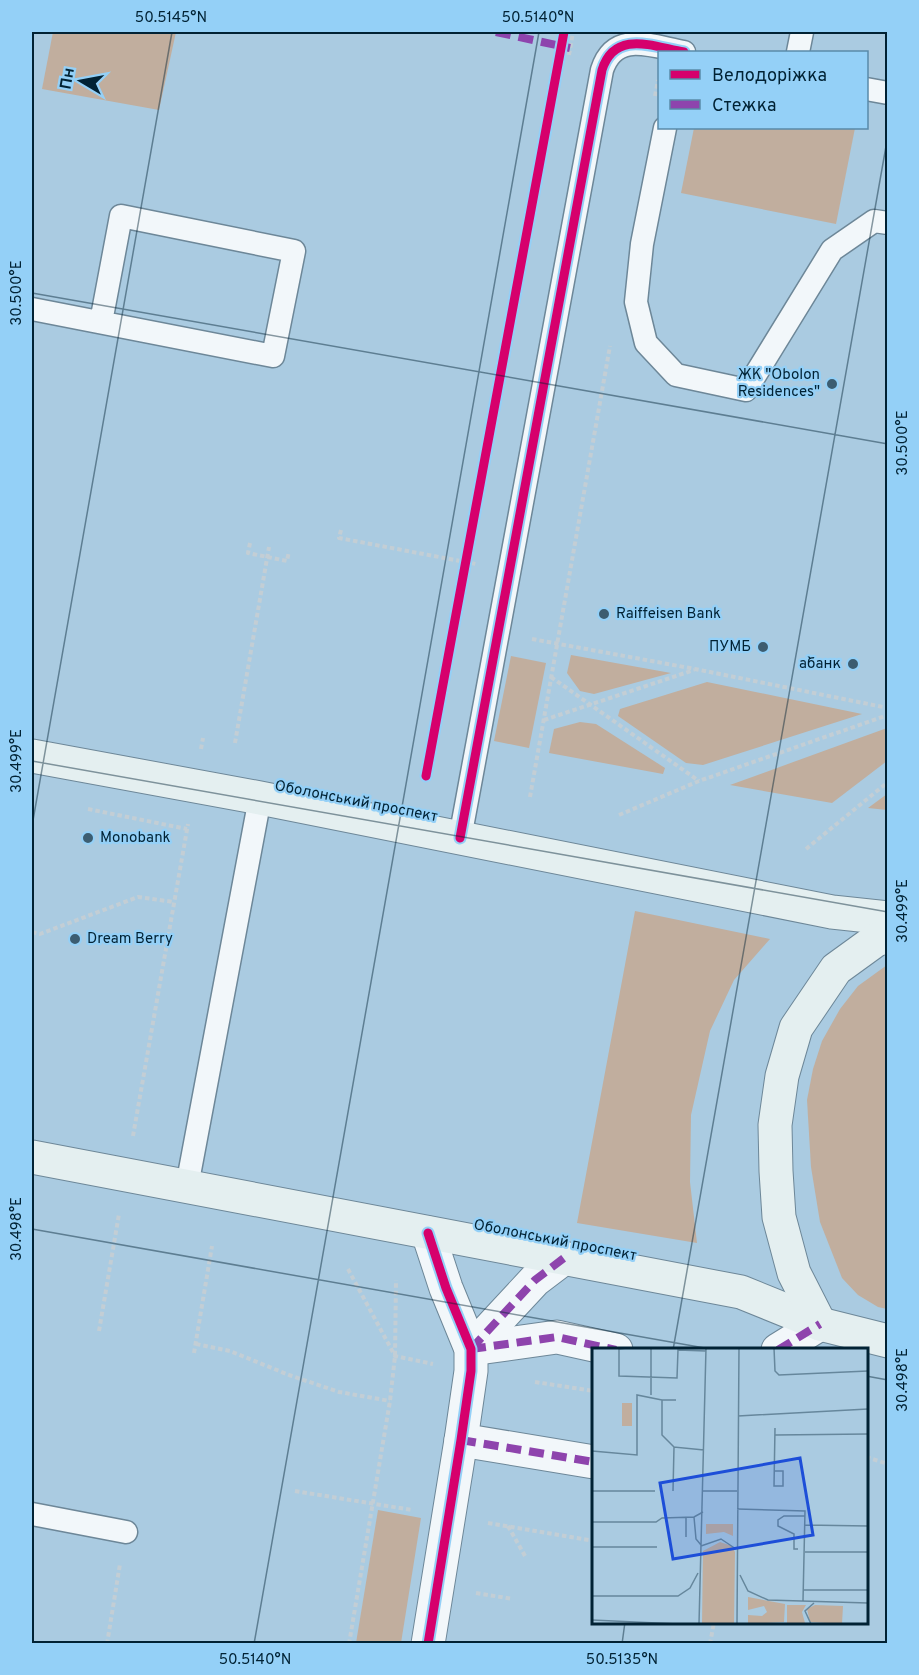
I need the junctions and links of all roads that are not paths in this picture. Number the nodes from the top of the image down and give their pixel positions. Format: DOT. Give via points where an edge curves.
graph roads {
  1 [pos="802,32"];
  2 [pos="677,51"];
  3 [pos="798,51"];
  4 [pos="868,89"];
  5 [pos="888,93"];
  6 [pos="665,129"];
  7 [pos="888,223"];
  8 [pos="32,309"];
  9 [pos="100,322"];
  10 [pos="32,756"];
  11 [pos="260,798"];
  12 [pos="460,838"];
  13 [pos="888,918"];
  14 [pos="888,936"];
  15 [pos="32,1157"];
  16 [pos="187,1186"];
  17 [pos="428,1233"];
  18 [pos="564,1258"];
  19 [pos="820,1324"];
  20 [pos="888,1341"];
  21 [pos="607,1348"];
  22 [pos="781,1348"];
  23 [pos="471,1350"];
  24 [pos="461,1440"];
  25 [pos="592,1462"];
  26 [pos="32,1514"];
  27 [pos="126,1532"];
  28 [pos="428,1644"];
  1 -- 3 [label="lane"];
  2 -- 12 [label="lane" via="626,44 606,58 602,70"];
  4 -- 5 [label="lane"];
  6 -- 7 [label="lane" via="642,244 636,302 646,343 676,375 746,390 832,250 874,221"];
  8 -- 9 [label="lane"];
  9 -- 9 [label="lane" via="121,216 294,251 273,356"];
  10 -- 11 [label="main road, Оболонський проспект"];
  11 -- 12 [label="main road, Оболонський проспект"];
  11 -- 16 [label="lane"];
  12 -- 13 [label="main road, Оболонський проспект" via="832,912"];
  14 -- 19 [label="main road" via="876,940 836,969 796,1028 782,1076 775,1125 779,1217 794,1272"];
  15 -- 16 [label="main road, Оболонський проспект"];
  16 -- 17 [label="main road, Оболонський проспект"];
  17 -- 18 [label="main road, Оболонський проспект"];
  17 -- 23 [label="street"];
  18 -- 19 [label="main road, Оболонський проспект" via="741,1292"];
  18 -- 23 [label="street" via="535,1280"];
  19 -- 20 [label="main road, Оболонський проспект"];
  19 -- 22 [label="street"];
  21 -- 23 [label="street" via="556,1337"];
  23 -- 24 [label="street"];
  24 -- 25 [label="street"];
  24 -- 28 [label="street"];
  26 -- 27 [label="lane"];
}
